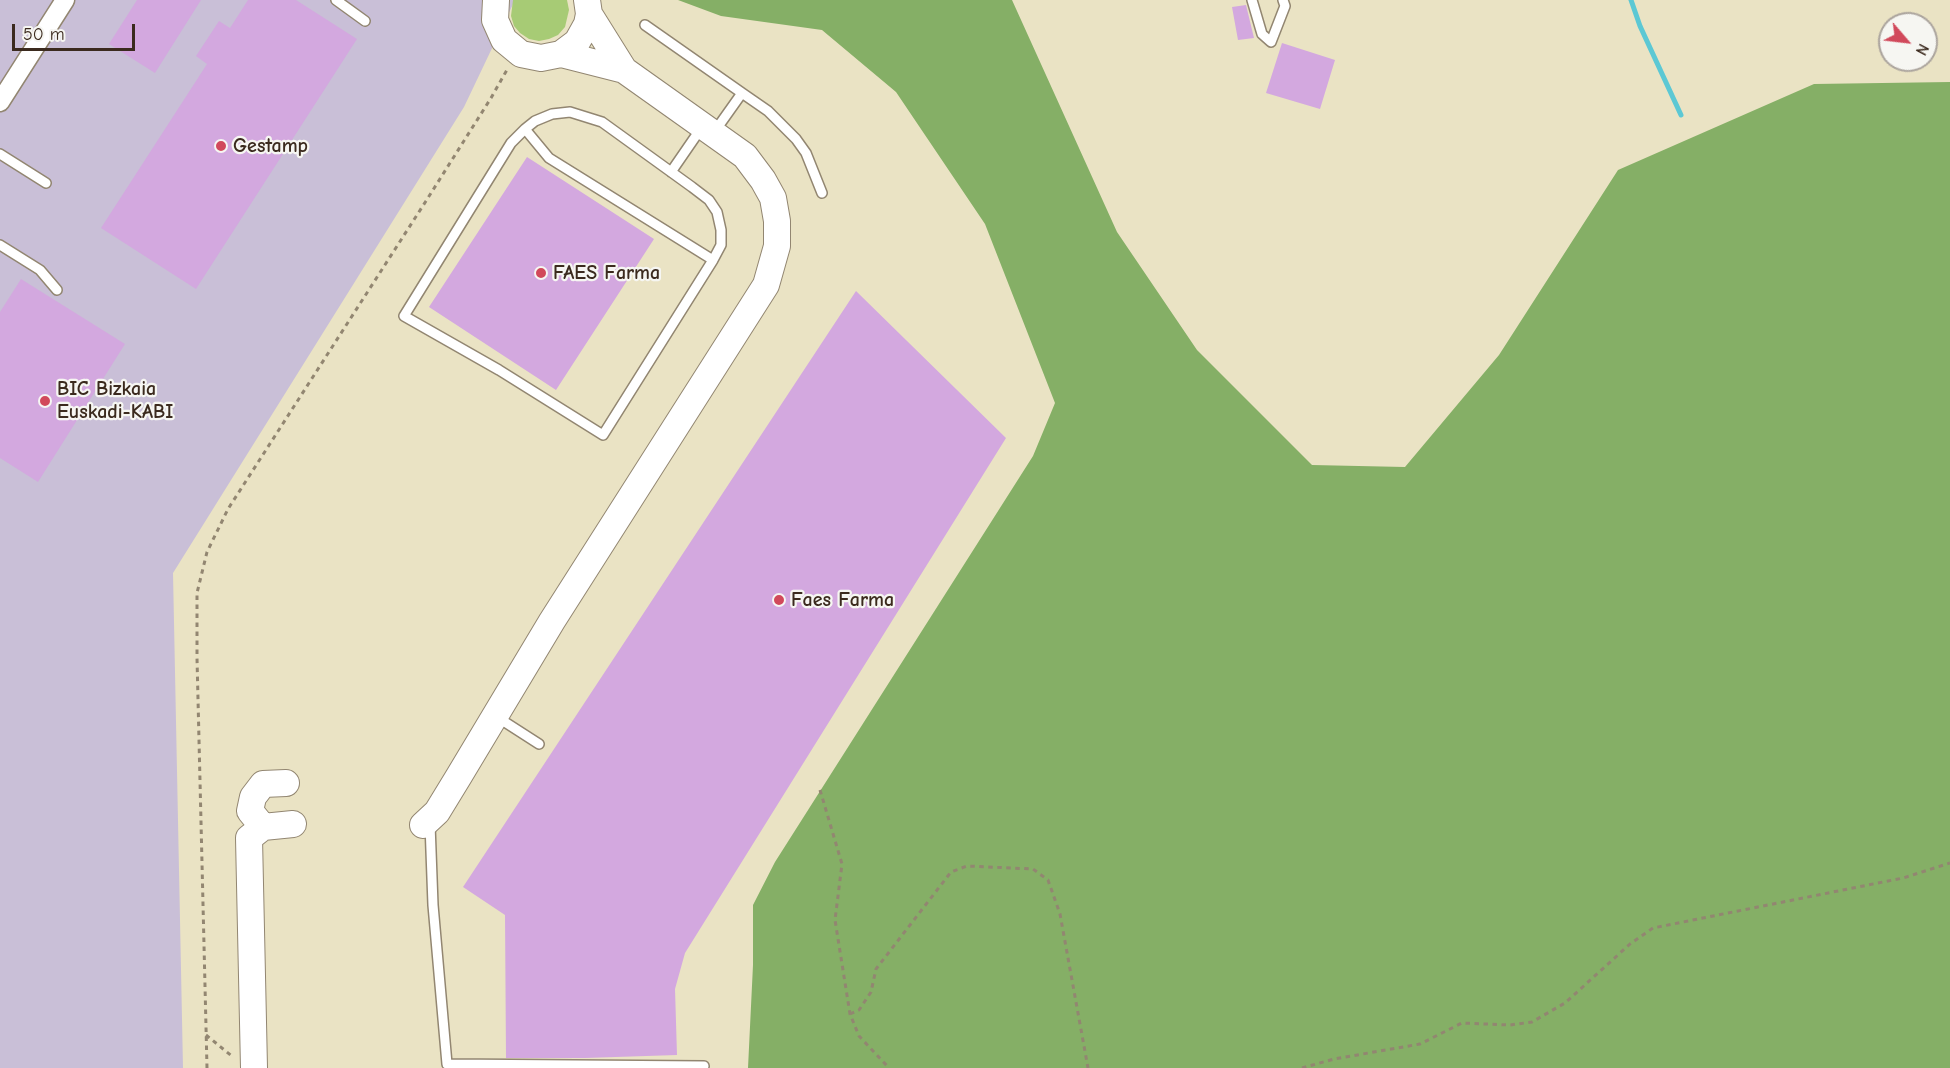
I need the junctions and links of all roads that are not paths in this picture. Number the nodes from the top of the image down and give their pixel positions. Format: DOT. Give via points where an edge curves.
graph roads {
  1 [pos="65,0"];
  2 [pos="336,0"];
  3 [pos="1252,0"];
  4 [pos="1283,0"];
  5 [pos="493,3"];
  6 [pos="588,7"];
  7 [pos="364,21"];
  8 [pos="645,25"];
  9 [pos="561,54"];
  10 [pos="624,70"];
  11 [pos="742,93"];
  12 [pos="0,102"];
  13 [pos="525,129"];
  14 [pos="708,129"];
  15 [pos="0,154"];
  16 [pos="671,172"];
  17 [pos="46,183"];
  18 [pos="822,193"];
  19 [pos="0,245"];
  20 [pos="713,260"];
  21 [pos="57,290"];
  22 [pos="495,716"];
  23 [pos="539,744"];
  24 [pos="286,783"];
  25 [pos="426,822"];
  26 [pos="293,824"];
  27 [pos="263,827"];
  28 [pos="246,1064"];
  29 [pos="704,1066"];
  1 -- 12 [label="street"];
  2 -- 7 [label="lane"];
  3 -- 4 [label="lane" via="1262,34 1270,42 1285,6"];
  5 -- 9 [label="street" via="498,31 517,51 541,58"];
  6 -- 9 [label="street" via="583,34"];
  6 -- 10 [label="street"];
  8 -- 11 [label="lane"];
  9 -- 10 [label="street"];
  10 -- 14 [label="street"];
  11 -- 14 [label="lane"];
  11 -- 18 [label="lane" via="768,111 796,139"];
  13 -- 16 [label="lane" via="552,114 570,112 587,116 602,122"];
  13 -- 20 [label="lane" via="549,158"];
  13 -- 20 [label="lane" via="511,143 404,316 603,435"];
  14 -- 16 [label="lane"];
  14 -- 22 [label="street" via="745,156 773,198 777,246 766,285"];
  15 -- 17 [label="lane"];
  16 -- 20 [label="lane" via="709,200 717,212 721,245"];
  19 -- 21 [label="lane" via="40,270"];
  22 -- 23 [label="lane"];
  22 -- 25 [label="street" via="442,803"];
  24 -- 27 [label="street" via="263,784 253,797 250,811"];
  25 -- 29 [label="lane" via="447,1064"];
  26 -- 27 [label="street"];
  27 -- 28 [label="street" via="249,838"];
}
